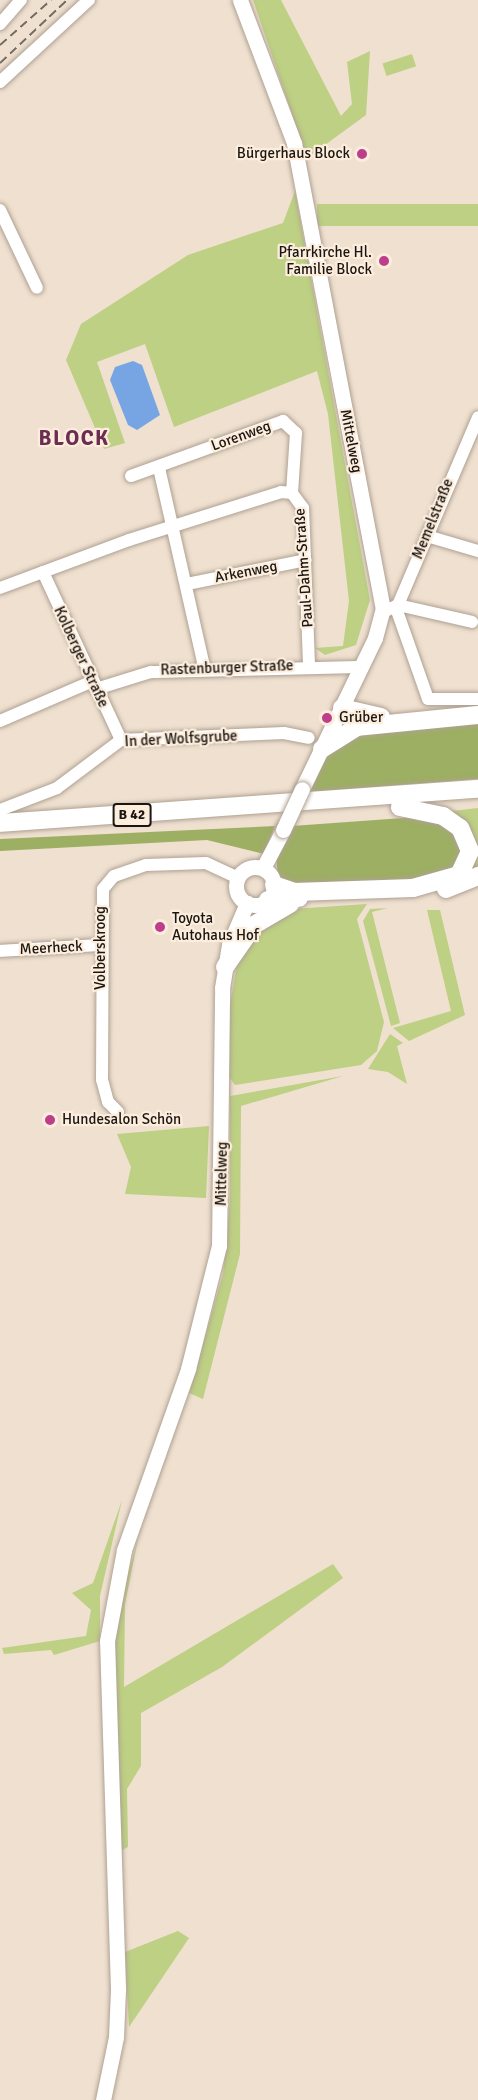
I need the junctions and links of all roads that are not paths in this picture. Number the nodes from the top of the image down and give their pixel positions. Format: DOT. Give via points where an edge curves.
graph roads {
  1 [pos="21,0"];
  2 [pos="89,0"];
  3 [pos="240,0"];
  4 [pos="0,24"];
  5 [pos="0,82"];
  6 [pos="0,210"];
  7 [pos="37,288"];
  8 [pos="478,417"];
  9 [pos="159,468"];
  10 [pos="132,476"];
  11 [pos="292,494"];
  12 [pos="173,526"];
  13 [pos="427,536"];
  14 [pos="478,551"];
  15 [pos="306,560"];
  16 [pos="43,572"];
  17 [pos="187,584"];
  18 [pos="0,588"];
  19 [pos="392,608"];
  20 [pos="472,622"];
  21 [pos="309,665"];
  22 [pos="362,667"];
  23 [pos="205,670"];
  24 [pos="94,685"];
  25 [pos="478,699"];
  26 [pos="478,709"];
  27 [pos="339,713"];
  28 [pos="478,715"];
  29 [pos="0,721"];
  30 [pos="357,727"];
  31 [pos="122,740"];
  32 [pos="316,744"];
  33 [pos="478,785"];
  34 [pos="478,789"];
  35 [pos="455,792"];
  36 [pos="478,800"];
  37 [pos="400,807"];
  38 [pos="0,810"];
  39 [pos="0,823"];
  40 [pos="0,834"];
  41 [pos="263,868"];
  42 [pos="478,876"];
  43 [pos="238,878"];
  44 [pos="271,893"];
  45 [pos="324,896"];
  46 [pos="247,903"];
  47 [pos="102,945"];
  48 [pos="0,951"];
  49 [pos="225,967"];
  50 [pos="118,1112"];
  51 [pos="103,2100"];
  1 -- 4 [label="street"];
  2 -- 5 [label="street"];
  3 -- 19 [label="main road, Mittelweg" via="294,143"];
  6 -- 7 [label="street"];
  8 -- 13 [label="street, Memelstraße"];
  9 -- 10 [label="street, Lorenweg"];
  9 -- 11 [label="street, Lorenweg" via="283,421 296,433"];
  9 -- 12 [label="street"];
  11 -- 12 [label="street, Paul-Dahm-Straße" via="281,492"];
  11 -- 15 [label="street, Paul-Dahm-Straße" via="303,508"];
  12 -- 16 [label="street, Paul-Dahm-Straße"];
  12 -- 17 [label="street"];
  13 -- 14 [label="street"];
  13 -- 19 [label="street, Memelstraße"];
  15 -- 17 [label="street, Arkenweg"];
  15 -- 21 [label="street, Paul-Dahm-Straße"];
  16 -- 18 [label="street, Paul-Dahm-Straße"];
  16 -- 24 [label="street, Kolberger Straße"];
  17 -- 23 [label="street"];
  19 -- 20 [label="street"];
  19 -- 22 [label="main road"];
  19 -- 25 [label="street, Mittelweg" via="428,699"];
  21 -- 22 [label="street, Rastenburger Straße"];
  21 -- 23 [label="street, Rastenburger Straße"];
  22 -- 27 [label="main road"];
  23 -- 24 [label="street, Rastenburger Straße" via="151,672"];
  24 -- 29 [label="street, Rastenburger Straße"];
  24 -- 31 [label="street, Kolberger Straße"];
  26 -- 27 [label="highway" via="377,718"];
  27 -- 30 [label="highway"];
  27 -- 32 [label="main road"];
  28 -- 30 [label="highway"];
  30 -- 32 [label="highway"];
  31 -- 32 [label="street, In der Wolfsgrube" via="284,733"];
  31 -- 38 [label="street, In der Wolfsgrube" via="57,788"];
  32 -- 41 [label="main road, bridge" via="302,789"];
  33 -- 35 [label="highway"];
  34 -- 35 [label="highway, B 42"];
  35 -- 39 [label="highway, B 42"];
  36 -- 37 [label="highway, B 42"];
  37 -- 40 [label="highway, B 42"];
  37 -- 44 [label="highway" via="443,816 460,828 470,851 459,874 413,888"];
  41 -- 43 [label="main road" via="248,868"];
  41 -- 44 [label="main road"];
  42 -- 45 [label="highway" via="432,892"];
  43 -- 46 [label="main road" via="236,890"];
  43 -- 47 [label="street, Volberskroog" via="195,862 129,867 104,889"];
  44 -- 45 [label="highway"];
  44 -- 46 [label="main road"];
  45 -- 49 [label="highway" via="261,918"];
  46 -- 49 [label="main road, Mittelweg"];
  47 -- 48 [label="street, Meerheck"];
  47 -- 50 [label="street, Volberskroog" via="102,1080 108,1102"];
  49 -- 51 [label="main road, Mittelweg" via="219,1246 204,1319 124,1550 107,1641 118,1989 116,2037"];
}
